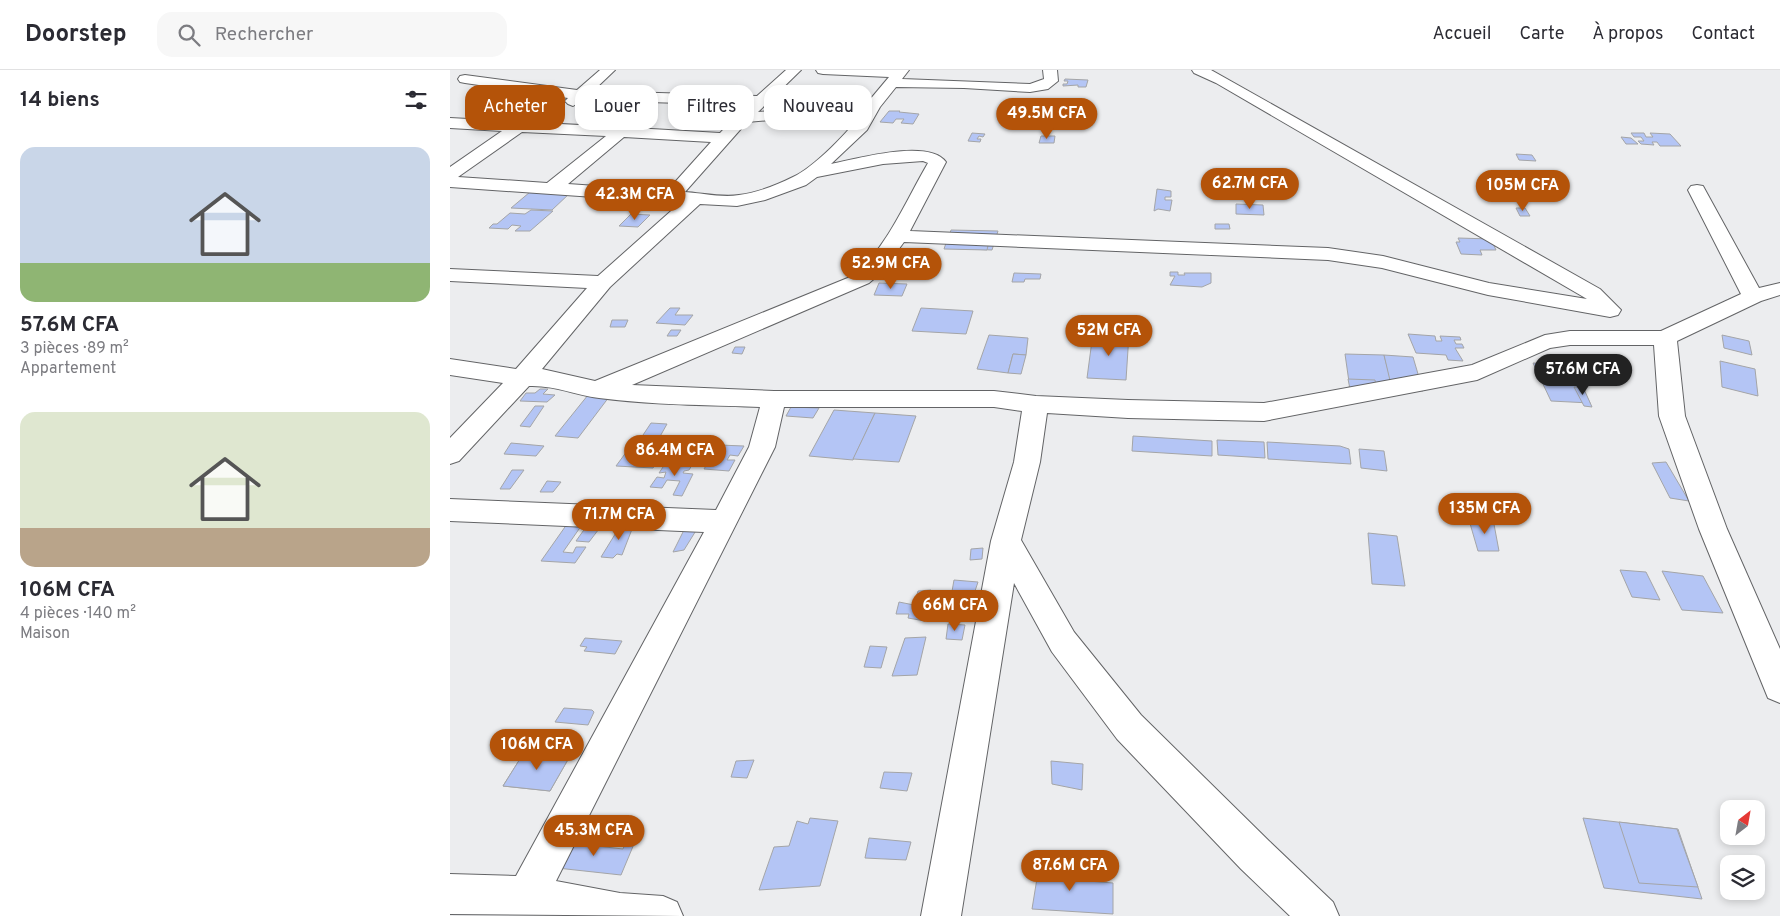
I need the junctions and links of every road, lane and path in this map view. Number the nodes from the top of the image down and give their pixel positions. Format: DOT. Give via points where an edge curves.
graph roads {
  1 [pos="608,70"];
  2 [pos="794,70"];
  3 [pos="823,70"];
  4 [pos="1050,70"];
  5 [pos="1199,70"];
  6 [pos="1016,72"];
  7 [pos="469,74"];
  8 [pos="898,75"];
  9 [pos="964,84"];
  10 [pos="591,85"];
  11 [pos="450,89"];
  12 [pos="575,94"];
  13 [pos="658,97"];
  14 [pos="664,97"];
  15 [pos="575,100"];
  16 [pos="759,101"];
  17 [pos="754,106"];
  18 [pos="873,106"];
  19 [pos="565,109"];
  20 [pos="754,117"];
  21 [pos="450,123"];
  22 [pos="465,124"];
  23 [pos="565,129"];
  24 [pos="514,130"];
  25 [pos="732,130"];
  26 [pos="620,133"];
  27 [pos="725,138"];
  28 [pos="843,144"];
  29 [pos="891,159"];
  30 [pos="812,174"];
  31 [pos="450,175"];
  32 [pos="450,182"];
  33 [pos="551,189"];
  34 [pos="1697,190"];
  35 [pos="671,198"];
  36 [pos="695,199"];
  37 [pos="897,236"];
  38 [pos="450,275"];
  39 [pos="603,283"];
  40 [pos="1780,289"];
  41 [pos="1754,296"];
  42 [pos="1621,316"];
  43 [pos="1665,338"];
  44 [pos="450,367"];
  45 [pos="522,378"];
  46 [pos="597,390"];
  47 [pos="774,399"];
  48 [pos="1036,404"];
  49 [pos="450,454"];
  50 [pos="450,510"];
  51 [pos="724,522"];
  52 [pos="1006,541"];
  53 [pos="1780,687"];
  54 [pos="450,894"];
  55 [pos="527,896"];
  56 [pos="663,916"];
  57 [pos="942,916"];
  58 [pos="1318,916"];
  1 -- 10 [label="street"];
  2 -- 16 [label="street"];
  3 -- 8 [label="street"];
  4 -- 9 [label="street" via="1051,81 1037,87"];
  5 -- 42 [label="street" via="1222,80 1564,276"];
  6 -- 9 [label="street"];
  7 -- 11 [label="street"];
  7 -- 12 [label="street"];
  8 -- 9 [label="street"];
  8 -- 18 [label="street"];
  13 -- 14 [label="street"];
  14 -- 16 [label="street"];
  14 -- 26 [label="street"];
  15 -- 19 [label="street"];
  16 -- 17 [label="street"];
  18 -- 20 [label="street"];
  18 -- 28 [label="street" via="861,127"];
  21 -- 22 [label="street"];
  23 -- 26 [label="street"];
  24 -- 31 [label="street"];
  25 -- 27 [label="street"];
  26 -- 27 [label="street"];
  26 -- 33 [label="street"];
  27 -- 35 [label="street"];
  28 -- 29 [label="street"];
  28 -- 30 [label="street"];
  29 -- 30 [label="street"];
  29 -- 37 [label="street" via="923,156 937,162"];
  30 -- 36 [label="street" via="759,196 737,201"];
  32 -- 33 [label="street"];
  33 -- 35 [label="street"];
  34 -- 41 [label="street"];
  35 -- 36 [label="street"];
  36 -- 39 [label="street"];
  37 -- 42 [label="street" via="1328,254 1383,262 1488,289"];
  37 -- 46 [label="street" via="874,270 862,279"];
  38 -- 39 [label="street"];
  39 -- 45 [label="street"];
  40 -- 41 [label="street"];
  41 -- 43 [label="street"];
  42 -- 43 [label="street"];
  43 -- 48 [label="street" via="1570,338 1545,342 1478,372 1264,412"];
  43 -- 53 [label="street" via="1672,416 1713,529"];
  44 -- 45 [label="street"];
  45 -- 46 [label="street" via="545,378"];
  45 -- 49 [label="street"];
  46 -- 47 [label="street"];
  47 -- 48 [label="street" via="994,399"];
  47 -- 51 [label="street" via="762,447"];
  48 -- 52 [label="street" via="1028,462"];
  50 -- 51 [label="street"];
  51 -- 55 [label="street"];
  52 -- 57 [label="street"];
  52 -- 58 [label="street" via="1063,642 1129,727"];
  54 -- 55 [label="street"];
  55 -- 56 [label="street" via="620,913"];
}
